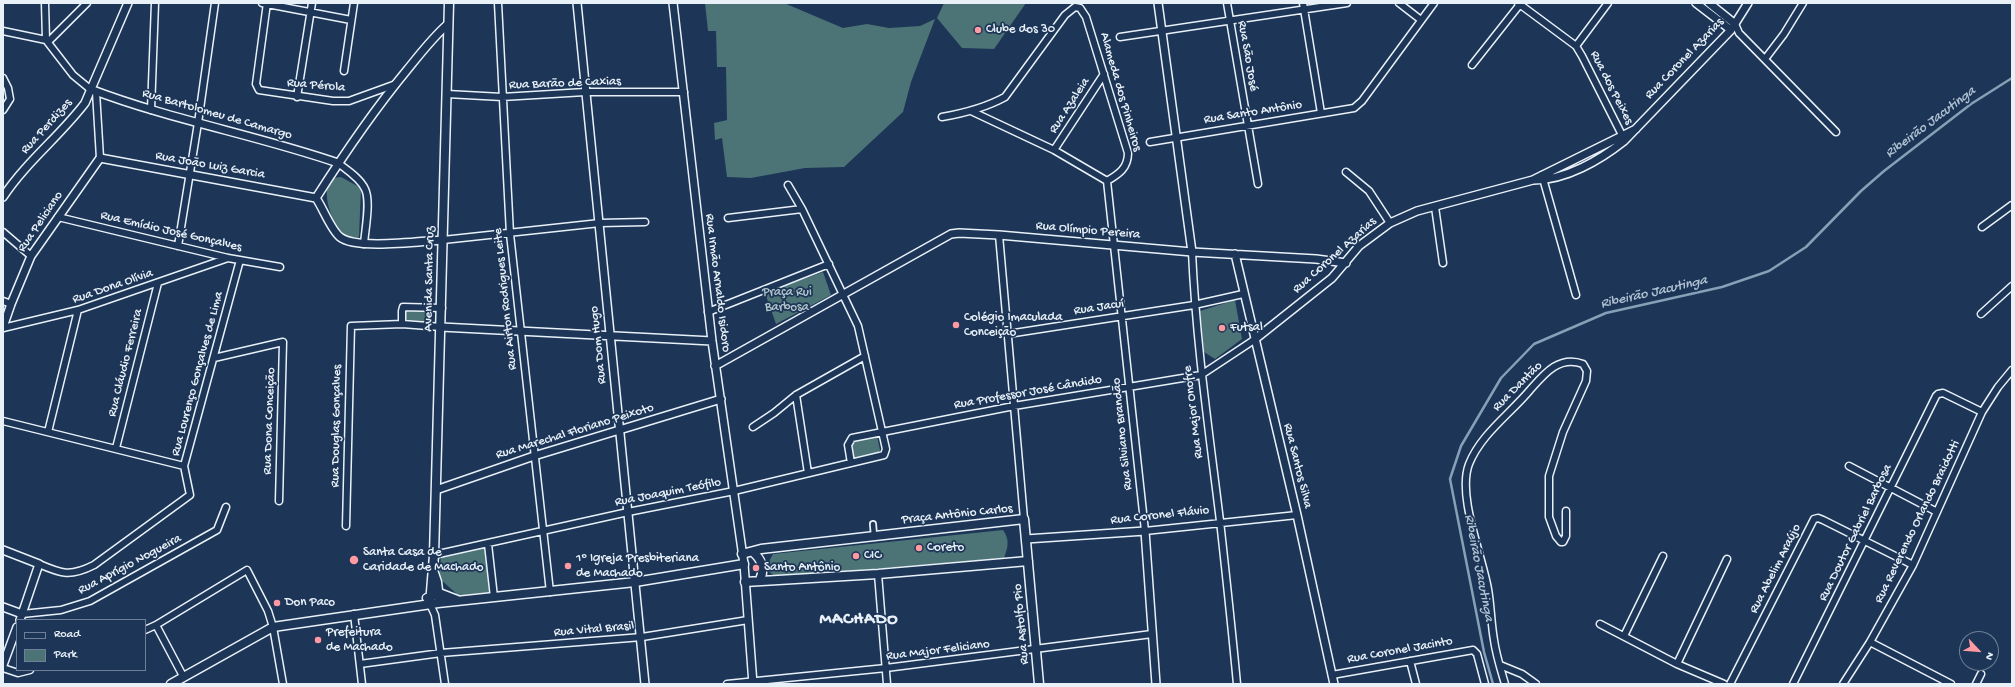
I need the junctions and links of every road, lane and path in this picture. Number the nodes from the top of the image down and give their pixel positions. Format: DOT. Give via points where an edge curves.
graph roads {
  1 [pos="45,3"];
  2 [pos="87,3"];
  3 [pos="128,3"];
  4 [pos="155,3"];
  5 [pos="215,3"];
  6 [pos="265,3"];
  7 [pos="312,3"];
  8 [pos="354,3"];
  9 [pos="449,3"];
  10 [pos="498,3"];
  11 [pos="577,3"];
  12 [pos="673,3"];
  13 [pos="1158,3"];
  14 [pos="1227,3"];
  15 [pos="1303,3"];
  16 [pos="1347,3"];
  17 [pos="1399,3"];
  18 [pos="1434,3"];
  19 [pos="1520,3"];
  20 [pos="1608,3"];
  21 [pos="1696,3"];
  22 [pos="1709,3"];
  23 [pos="1748,3"];
  24 [pos="1803,3"];
  25 [pos="1304,10"];
  26 [pos="310,12"];
  27 [pos="351,20"];
  28 [pos="1230,20"];
  29 [pos="1421,20"];
  30 [pos="448,24"];
  31 [pos="1733,27"];
  32 [pos="3,31"];
  33 [pos="1162,31"];
  34 [pos="1120,37"];
  35 [pos="47,41"];
  36 [pos="1576,46"];
  37 [pos="1765,59"];
  38 [pos="1472,65"];
  39 [pos="344,71"];
  40 [pos="1104,74"];
  41 [pos="3,78"];
  42 [pos="396,84"];
  43 [pos="93,90"];
  44 [pos="585,92"];
  45 [pos="684,92"];
  46 [pos="447,94"];
  47 [pos="297,97"];
  48 [pos="502,97"];
  49 [pos="6,99"];
  50 [pos="3,110"];
  51 [pos="151,110"];
  52 [pos="971,112"];
  53 [pos="1321,113"];
  54 [pos="942,117"];
  55 [pos="198,123"];
  56 [pos="1248,126"];
  57 [pos="1836,132"];
  58 [pos="1177,137"];
  59 [pos="1623,138"];
  60 [pos="1150,142"];
  61 [pos="1054,150"];
  62 [pos="100,158"];
  63 [pos="338,163"];
  64 [pos="1346,172"];
  65 [pos="190,176"];
  66 [pos="1543,178"];
  67 [pos="1107,182"];
  68 [pos="1258,184"];
  69 [pos="788,185"];
  70 [pos="3,197"];
  71 [pos="316,198"];
  72 [pos="2012,205"];
  73 [pos="1435,207"];
  74 [pos="802,209"];
  75 [pos="58,218"];
  76 [pos="728,218"];
  77 [pos="645,222"];
  78 [pos="600,223"];
  79 [pos="1390,223"];
  80 [pos="1982,227"];
  81 [pos="3,232"];
  82 [pos="510,234"];
  83 [pos="999,235"];
  84 [pos="443,240"];
  85 [pos="364,244"];
  86 [pos="1115,245"];
  87 [pos="178,246"];
  88 [pos="1192,252"];
  89 [pos="1235,254"];
  90 [pos="31,256"];
  91 [pos="228,258"];
  92 [pos="240,260"];
  93 [pos="1443,262"];
  94 [pos="1346,263"];
  95 [pos="829,264"];
  96 [pos="280,267"];
  97 [pos="158,283"];
  98 [pos="2012,286"];
  99 [pos="844,293"];
  100 [pos="1243,294"];
  101 [pos="1576,295"];
  102 [pos="3,301"];
  103 [pos="11,304"];
  104 [pos="1194,305"];
  105 [pos="442,308"];
  106 [pos="78,310"];
  107 [pos="708,312"];
  108 [pos="1980,314"];
  109 [pos="1121,316"];
  110 [pos="402,324"];
  111 [pos="441,327"];
  112 [pos="3,328"];
  113 [pos="520,332"];
  114 [pos="1008,334"];
  115 [pos="610,336"];
  116 [pos="1254,340"];
  117 [pos="712,341"];
  118 [pos="865,356"];
  119 [pos="214,358"];
  120 [pos="715,366"];
  121 [pos="2012,370"];
  122 [pos="1201,375"];
  123 [pos="1130,386"];
  124 [pos="796,396"];
  125 [pos="721,399"];
  126 [pos="1014,406"];
  127 [pos="1982,412"];
  128 [pos="3,421"];
  129 [pos="753,426"];
  130 [pos="620,431"];
  131 [pos="882,431"];
  132 [pos="48,432"];
  133 [pos="116,448"];
  134 [pos="534,456"];
  135 [pos="851,463"];
  136 [pos="184,466"];
  137 [pos="1849,466"];
  138 [pos="808,473"];
  139 [pos="1891,488"];
  140 [pos="436,490"];
  141 [pos="734,491"];
  142 [pos="279,502"];
  143 [pos="226,507"];
  144 [pos="1566,511"];
  145 [pos="628,512"];
  146 [pos="1937,512"];
  147 [pos="1297,515"];
  148 [pos="1024,519"];
  149 [pos="1220,522"];
  150 [pos="873,524"];
  151 [pos="346,526"];
  152 [pos="1145,531"];
  153 [pos="542,532"];
  154 [pos="874,536"];
  155 [pos="1026,539"];
  156 [pos="1865,540"];
  157 [pos="488,544"];
  158 [pos="3,550"];
  159 [pos="753,552"];
  160 [pos="742,554"];
  161 [pos="434,555"];
  162 [pos="1662,556"];
  163 [pos="1727,559"];
  164 [pos="1028,561"];
  165 [pos="38,564"];
  166 [pos="744,564"];
  167 [pos="1913,565"];
  168 [pos="433,573"];
  169 [pos="878,574"];
  170 [pos="760,580"];
  171 [pos="635,582"];
  172 [pos="745,582"];
  173 [pos="550,592"];
  174 [pos="440,593"];
  175 [pos="494,597"];
  176 [pos="457,600"];
  177 [pos="433,601"];
  178 [pos="3,607"];
  179 [pos="354,614"];
  180 [pos="21,617"];
  181 [pos="748,620"];
  182 [pos="1600,624"];
  183 [pos="156,626"];
  184 [pos="273,627"];
  185 [pos="16,630"];
  186 [pos="146,630"];
  187 [pos="1152,634"];
  188 [pos="1624,636"];
  189 [pos="642,637"];
  190 [pos="1870,642"];
  191 [pos="1036,650"];
  192 [pos="441,653"];
  193 [pos="1410,661"];
  194 [pos="360,664"];
  195 [pos="1678,664"];
  196 [pos="3,665"];
  197 [pos="1500,665"];
  198 [pos="3,668"];
  199 [pos="886,668"];
  200 [pos="26,671"];
  201 [pos="1981,674"];
  202 [pos="1332,675"];
  203 [pos="183,676"];
  204 [pos="1717,681"];
  205 [pos="753,683"];
  206 [pos="171,684"];
  207 [pos="283,684"];
  208 [pos="362,684"];
  209 [pos="445,684"];
  210 [pos="645,684"];
  211 [pos="727,684"];
  212 [pos="887,684"];
  213 [pos="1039,684"];
  214 [pos="1156,684"];
  215 [pos="1237,684"];
  216 [pos="1334,684"];
  217 [pos="1416,684"];
  218 [pos="1485,684"];
  219 [pos="1505,684"];
  220 [pos="1536,684"];
  221 [pos="1710,684"];
  222 [pos="1724,684"];
  223 [pos="1730,684"];
  224 [pos="1794,684"];
  225 [pos="1843,684"];
  226 [pos="1951,684"];
  227 [pos="1976,684"];
  1 -- 35 [label="street"];
  2 -- 35 [label="street"];
  3 -- 43 [label="street, Rua Perdizes"];
  4 -- 51 [label="street"];
  5 -- 55 [label="street"];
  6 -- 26 [label="street"];
  6 -- 47 [label="street, Rua Pérola" via="256,88 263,92"];
  7 -- 26 [label="street"];
  8 -- 27 [label="street"];
  9 -- 30 [label="main road, Avenida Santa Cruz"];
  10 -- 48 [label="street, Rua Airton Rodrigues Leite"];
  11 -- 44 [label="street, Rua Dom Hugo"];
  12 -- 45 [label="street, Rua Irmão Arnaldo Isidoro"];
  13 -- 33 [label="street, Rua Major Onofre"];
  14 -- 28 [label="street, Rua São José"];
  15 -- 25 [label="street"];
  16 -- 25 [label="street"];
  17 -- 29 [label="street"];
  18 -- 29 [label="street"];
  19 -- 36 [label="street, Rua dos Peixes"];
  19 -- 38 [label="street"];
  20 -- 36 [label="street"];
  21 -- 31 [label="street"];
  22 -- 31 [label="street"];
  23 -- 31 [label="street, Rua Coronel Azarias"];
  24 -- 37 [label="street"];
  25 -- 28 [label="street"];
  25 -- 53 [label="street"];
  26 -- 27 [label="street"];
  26 -- 47 [label="street"];
  27 -- 39 [label="street"];
  28 -- 33 [label="street"];
  28 -- 56 [label="street, Rua São José"];
  29 -- 53 [label="street, Rua Santo Antônio" via="1358,105"];
  30 -- 42 [label="street"];
  30 -- 46 [label="main road, Avenida Santa Cruz"];
  31 -- 37 [label="street"];
  31 -- 59 [label="street, Rua Coronel Azarias" via="1636,129"];
  32 -- 35 [label="street"];
  33 -- 34 [label="street"];
  33 -- 58 [label="street, Rua Major Onofre"];
  35 -- 43 [label="street" via="73,75"];
  36 -- 59 [label="street, Rua dos Peixes"];
  37 -- 57 [label="street"];
  40 -- 52 [label="street, Alameda dos Pinheiros" via="1084,11 1075,8 1065,15 1005,97"];
  40 -- 61 [label="street, Rua Azaleia"];
  40 -- 67 [label="street, Alameda dos Pinheiros" via="1128,153 1125,168"];
  41 -- 49 [label="street" via="8,88"];
  42 -- 47 [label="street, Rua Pérola" via="349,100"];
  42 -- 63 [label="street"];
  43 -- 51 [label="street, Rua Bartolomeu de Camargo"];
  43 -- 62 [label="street"];
  43 -- 70 [label="street, Rua Perdizes" via="74,117 47,144"];
  44 -- 45 [label="street, Rua Barão de Caxias"];
  44 -- 48 [label="street, Rua Barão de Caxias"];
  44 -- 78 [label="street, Rua Dom Hugo"];
  45 -- 107 [label="street, Rua Irmão Arnaldo Isidoro"];
  46 -- 48 [label="street, Rua Barão de Caxias"];
  46 -- 84 [label="main road, Avenida Santa Cruz"];
  48 -- 82 [label="street, Rua Airton Rodrigues Leite"];
  49 -- 50 [label="street"];
  51 -- 55 [label="street, Rua Bartolomeu de Camargo"];
  52 -- 54 [label="street"];
  52 -- 61 [label="street"];
  53 -- 56 [label="street, Rua Santo Antônio"];
  55 -- 63 [label="street, Rua Bartolomeu de Camargo"];
  55 -- 65 [label="street"];
  56 -- 58 [label="street, Rua Santo Antônio"];
  56 -- 68 [label="street, Rua São José"];
  58 -- 60 [label="street, Rua Santo Antônio"];
  58 -- 88 [label="street, Rua Major Onofre"];
  59 -- 66 [label="street, Rua Coronel Azarias"];
  59 -- 66 [label="street, Rua Coronel Azarias" via="1595,160 1570,172"];
  61 -- 67 [label="street"];
  62 -- 65 [label="street, Rua João Luiz Garcia"];
  62 -- 75 [label="street, Rua Peliciano"];
  63 -- 71 [label="street"];
  63 -- 85 [label="street" via="360,181 368,198"];
  64 -- 79 [label="street" via="1369,191"];
  65 -- 71 [label="street, Rua João Luiz Garcia"];
  65 -- 87 [label="street"];
  66 -- 73 [label="street, Rua Coronel Azarias"];
  66 -- 101 [label="street"];
  67 -- 86 [label="street, Rua Silviano Brandão"];
  69 -- 74 [label="street"];
  71 -- 85 [label="street" via="339,236 350,243"];
  72 -- 80 [label="street"];
  73 -- 79 [label="street, Rua Coronel Azarias" via="1417,211"];
  73 -- 93 [label="street"];
  74 -- 76 [label="street"];
  74 -- 95 [label="street"];
  75 -- 87 [label="street, Rua Emídio José Gonçalves"];
  75 -- 90 [label="street, Rua Peliciano"];
  77 -- 78 [label="street"];
  78 -- 82 [label="street"];
  78 -- 115 [label="street, Rua Dom Hugo"];
  79 -- 94 [label="street, Rua Coronel Azarias" via="1359,246"];
  81 -- 90 [label="street"];
  82 -- 84 [label="street"];
  82 -- 113 [label="street, Rua Airton Rodrigues Leite"];
  83 -- 86 [label="street, Rua Olímpio Pereira"];
  83 -- 99 [label="street, Rua Olímpio Pereira" via="951,234"];
  83 -- 114 [label="street"];
  84 -- 85 [label="street"];
  84 -- 105 [label="main road, Avenida Santa Cruz"];
  86 -- 88 [label="street, Rua Olímpio Pereira"];
  86 -- 109 [label="street, Rua Silviano Brandão"];
  87 -- 91 [label="street, Rua Emídio José Gonçalves"];
  88 -- 89 [label="street, Rua Olímpio Pereira"];
  88 -- 104 [label="street, Rua Major Onofre"];
  89 -- 94 [label="street, Rua Olímpio Pereira"];
  89 -- 100 [label="street, Rua Santos Silva"];
  90 -- 103 [label="street, Rua Peliciano"];
  91 -- 92 [label="street, Rua Emídio José Gonçalves"];
  91 -- 97 [label="street, Rua Dona Olívia"];
  92 -- 96 [label="street, Rua Emídio José Gonçalves"];
  92 -- 119 [label="street, Rua Lourenço Gonçalves de Lima"];
  94 -- 116 [label="street, Rua Coronel Azarias" via="1324,285"];
  95 -- 99 [label="street"];
  95 -- 107 [label="street"];
  97 -- 106 [label="street, Rua Dona Olívia"];
  97 -- 133 [label="street, Rua Cláudio Ferreira"];
  98 -- 108 [label="street"];
  99 -- 118 [label="street" via="858,326"];
  99 -- 120 [label="street"];
  100 -- 104 [label="street, Rua Jacuí"];
  100 -- 116 [label="street, Rua Santos Silva"];
  102 -- 103 [label="street"];
  103 -- 112 [label="street, Rua Peliciano"];
  104 -- 109 [label="street, Rua Jacuí"];
  104 -- 122 [label="street, Rua Major Onofre"];
  105 -- 110 [label="street" via="403,307"];
  105 -- 111 [label="main road, Avenida Santa Cruz"];
  106 -- 112 [label="street, Rua Dona Olívia"];
  106 -- 132 [label="street"];
  107 -- 117 [label="street, Rua Irmão Arnaldo Isidoro"];
  109 -- 114 [label="street, Rua Jacuí"];
  109 -- 123 [label="street, Rua Silviano Brandão"];
  110 -- 111 [label="street"];
  110 -- 151 [label="street, Rua Douglas Gonçalves" via="351,326"];
  111 -- 113 [label="street"];
  111 -- 140 [label="main road, Avenida Santa Cruz"];
  113 -- 115 [label="street"];
  113 -- 134 [label="street, Rua Airton Rodrigues Leite"];
  114 -- 126 [label="street"];
  115 -- 117 [label="street"];
  115 -- 130 [label="street, Rua Dom Hugo"];
  116 -- 122 [label="street"];
  116 -- 147 [label="street, Rua Santos Silva"];
  117 -- 120 [label="street, Rua Irmão Arnaldo Isidoro"];
  118 -- 124 [label="street"];
  118 -- 131 [label="street"];
  119 -- 136 [label="street, Rua Lourenço Gonçalves de Lima"];
  119 -- 142 [label="street, Rua Dona Conceição" via="284,342"];
  120 -- 125 [label="street, Rua Irmão Arnaldo Isidoro"];
  121 -- 127 [label="street, Rua Reverendo Orlando Braidotti"];
  122 -- 123 [label="street, Rua Professor José Cândido"];
  122 -- 149 [label="street, Rua Major Onofre"];
  123 -- 126 [label="street, Rua Professor José Cândido"];
  123 -- 152 [label="street, Rua Silviano Brandão"];
  124 -- 129 [label="street"];
  124 -- 138 [label="street"];
  125 -- 130 [label="street, Rua Marechal Floriano Peixoto"];
  125 -- 141 [label="street, Rua Irmão Arnaldo Isidoro"];
  126 -- 131 [label="street, Rua Professor José Cândido"];
  126 -- 148 [label="street"];
  127 -- 139 [label="street, Rua Doutor Gabriel Barbosa" via="1940,392"];
  127 -- 146 [label="street, Rua Reverendo Orlando Braidotti"];
  128 -- 132 [label="street"];
  130 -- 134 [label="street, Rua Marechal Floriano Peixoto"];
  130 -- 145 [label="street, Rua Dom Hugo"];
  131 -- 135 [label="street, Rua Professor José Cândido" via="852,438 849,441"];
  131 -- 135 [label="street, Rua Joaquim Teófilo" via="886,449 884,455"];
  132 -- 133 [label="street"];
  133 -- 136 [label="street"];
  134 -- 140 [label="street, Rua Marechal Floriano Peixoto"];
  134 -- 153 [label="street, Rua Airton Rodrigues Leite"];
  135 -- 138 [label="street, Rua Joaquim Teófilo"];
  136 -- 165 [label="street, Rua Lourenço Gonçalves de Lima" via="190,495 94,565 69,574"];
  137 -- 139 [label="street"];
  138 -- 141 [label="street, Rua Joaquim Teófilo"];
  139 -- 146 [label="street"];
  139 -- 156 [label="street, Rua Doutor Gabriel Barbosa"];
  140 -- 161 [label="main road, Avenida Santa Cruz"];
  141 -- 145 [label="street, Rua Joaquim Teófilo"];
  141 -- 160 [label="street, Rua Irmão Arnaldo Isidoro"];
  143 -- 180 [label="street, Rua Aprígio Nogueira" via="217,530 90,601 61,610"];
  144 -- 197 [label="street, Rua Dantão" via="1566,536 1561,542 1549,517 1549,476 1563,432 1586,381 1587,371 1583,364 1568,361 1548,370 1514,409 1495,425 1469,464 1465,483 1467,500 1488,588 1494,640"];
  145 -- 153 [label="street, Rua Joaquim Teófilo"];
  145 -- 171 [label="street, Rua Dom Hugo"];
  146 -- 167 [label="street, Rua Reverendo Orlando Braidotti"];
  147 -- 149 [label="street, Rua Coronel Flávio"];
  147 -- 202 [label="street, Rua Santos Silva"];
  148 -- 154 [label="main road, Praça Antônio Carlos"];
  148 -- 155 [label="main road, Praça Antônio Carlos"];
  149 -- 152 [label="street, Rua Coronel Flávio"];
  149 -- 215 [label="street, Rua Major Onofre"];
  150 -- 154 [label="street"];
  152 -- 155 [label="street, Rua Coronel Flávio"];
  152 -- 187 [label="street, Rua Silviano Brandão"];
  153 -- 157 [label="street, Rua Joaquim Teófilo"];
  153 -- 173 [label="street, Rua Airton Rodrigues Leite"];
  154 -- 159 [label="main road, Praça Antônio Carlos"];
  155 -- 164 [label="main road, Praça Antônio Carlos"];
  156 -- 167 [label="street, Rua Abelim Araújo"];
  156 -- 223 [label="street, Rua Abelim Araújo" via="1823,520 1814,519"];
  156 -- 224 [label="street, Rua Doutor Gabriel Barbosa"];
  157 -- 161 [label="street, Rua Joaquim Teófilo"];
  157 -- 175 [label="street"];
  158 -- 165 [label="street"];
  159 -- 160 [label="main road, Praça Antônio Carlos"];
  159 -- 170 [label="main road" via="763,565"];
  160 -- 166 [label="street, Rua Irmão Arnaldo Isidoro"];
  161 -- 168 [label="main road, Avenida Santa Cruz"];
  162 -- 188 [label="street"];
  163 -- 195 [label="street"];
  164 -- 169 [label="main road"];
  164 -- 191 [label="main road, Rua Astolfo Pio"];
  165 -- 180 [label="street"];
  166 -- 171 [label="main road"];
  166 -- 172 [label="street"];
  167 -- 190 [label="street, Rua Reverendo Orlando Braidotti"];
  168 -- 174 [label="main road"];
  168 -- 177 [label="main road, Avenida Santa Cruz"];
  169 -- 170 [label="main road"];
  169 -- 199 [label="street"];
  170 -- 172 [label="main road"];
  171 -- 173 [label="main road"];
  171 -- 189 [label="street, Rua Dom Hugo"];
  172 -- 181 [label="street"];
  173 -- 175 [label="main road"];
  174 -- 176 [label="main road"];
  174 -- 177 [label="main road"];
  175 -- 176 [label="main road"];
  176 -- 177 [label="main road"];
  177 -- 179 [label="main road" via="411,608"];
  177 -- 192 [label="street"];
  178 -- 180 [label="street, Rua Aprígio Nogueira"];
  179 -- 184 [label="main road"];
  179 -- 194 [label="street"];
  181 -- 189 [label="street, Rua Vital Brasil"];
  181 -- 205 [label="street"];
  182 -- 188 [label="street"];
  183 -- 184 [label="street" via="247,570 268,611"];
  183 -- 186 [label="street"];
  183 -- 203 [label="street"];
  184 -- 203 [label="main road"];
  184 -- 207 [label="street"];
  185 -- 196 [label="street"];
  187 -- 191 [label="street, Rua Major Feliciano"];
  187 -- 214 [label="street, Rua Silviano Brandão"];
  188 -- 195 [label="street"];
  189 -- 192 [label="street, Rua Vital Brasil"];
  189 -- 210 [label="street, Rua Dom Hugo"];
  190 -- 225 [label="street, Rua Reverendo Orlando Braidotti"];
  190 -- 226 [label="street"];
  191 -- 199 [label="street, Rua Major Feliciano"];
  191 -- 213 [label="main road, Rua Astolfo Pio"];
  192 -- 194 [label="street, Rua Vital Brasil"];
  192 -- 209 [label="street"];
  193 -- 202 [label="street, Rua Coronel Jacinto"];
  193 -- 217 [label="street"];
  193 -- 218 [label="street, Rua Coronel Jacinto" via="1473,650 1477,654"];
  194 -- 208 [label="street"];
  195 -- 204 [label="street"];
  197 -- 219 [label="street"];
  197 -- 220 [label="street" via="1522,674"];
  198 -- 200 [label="street" via="18,673"];
  199 -- 205 [label="street, Rua Major Feliciano"];
  199 -- 212 [label="street"];
  201 -- 227 [label="street"];
  202 -- 216 [label="street, Rua Santos Silva"];
  203 -- 206 [label="main road"];
  204 -- 221 [label="street"];
  204 -- 222 [label="street"];
  205 -- 211 [label="street, Rua Major Feliciano"];
}
